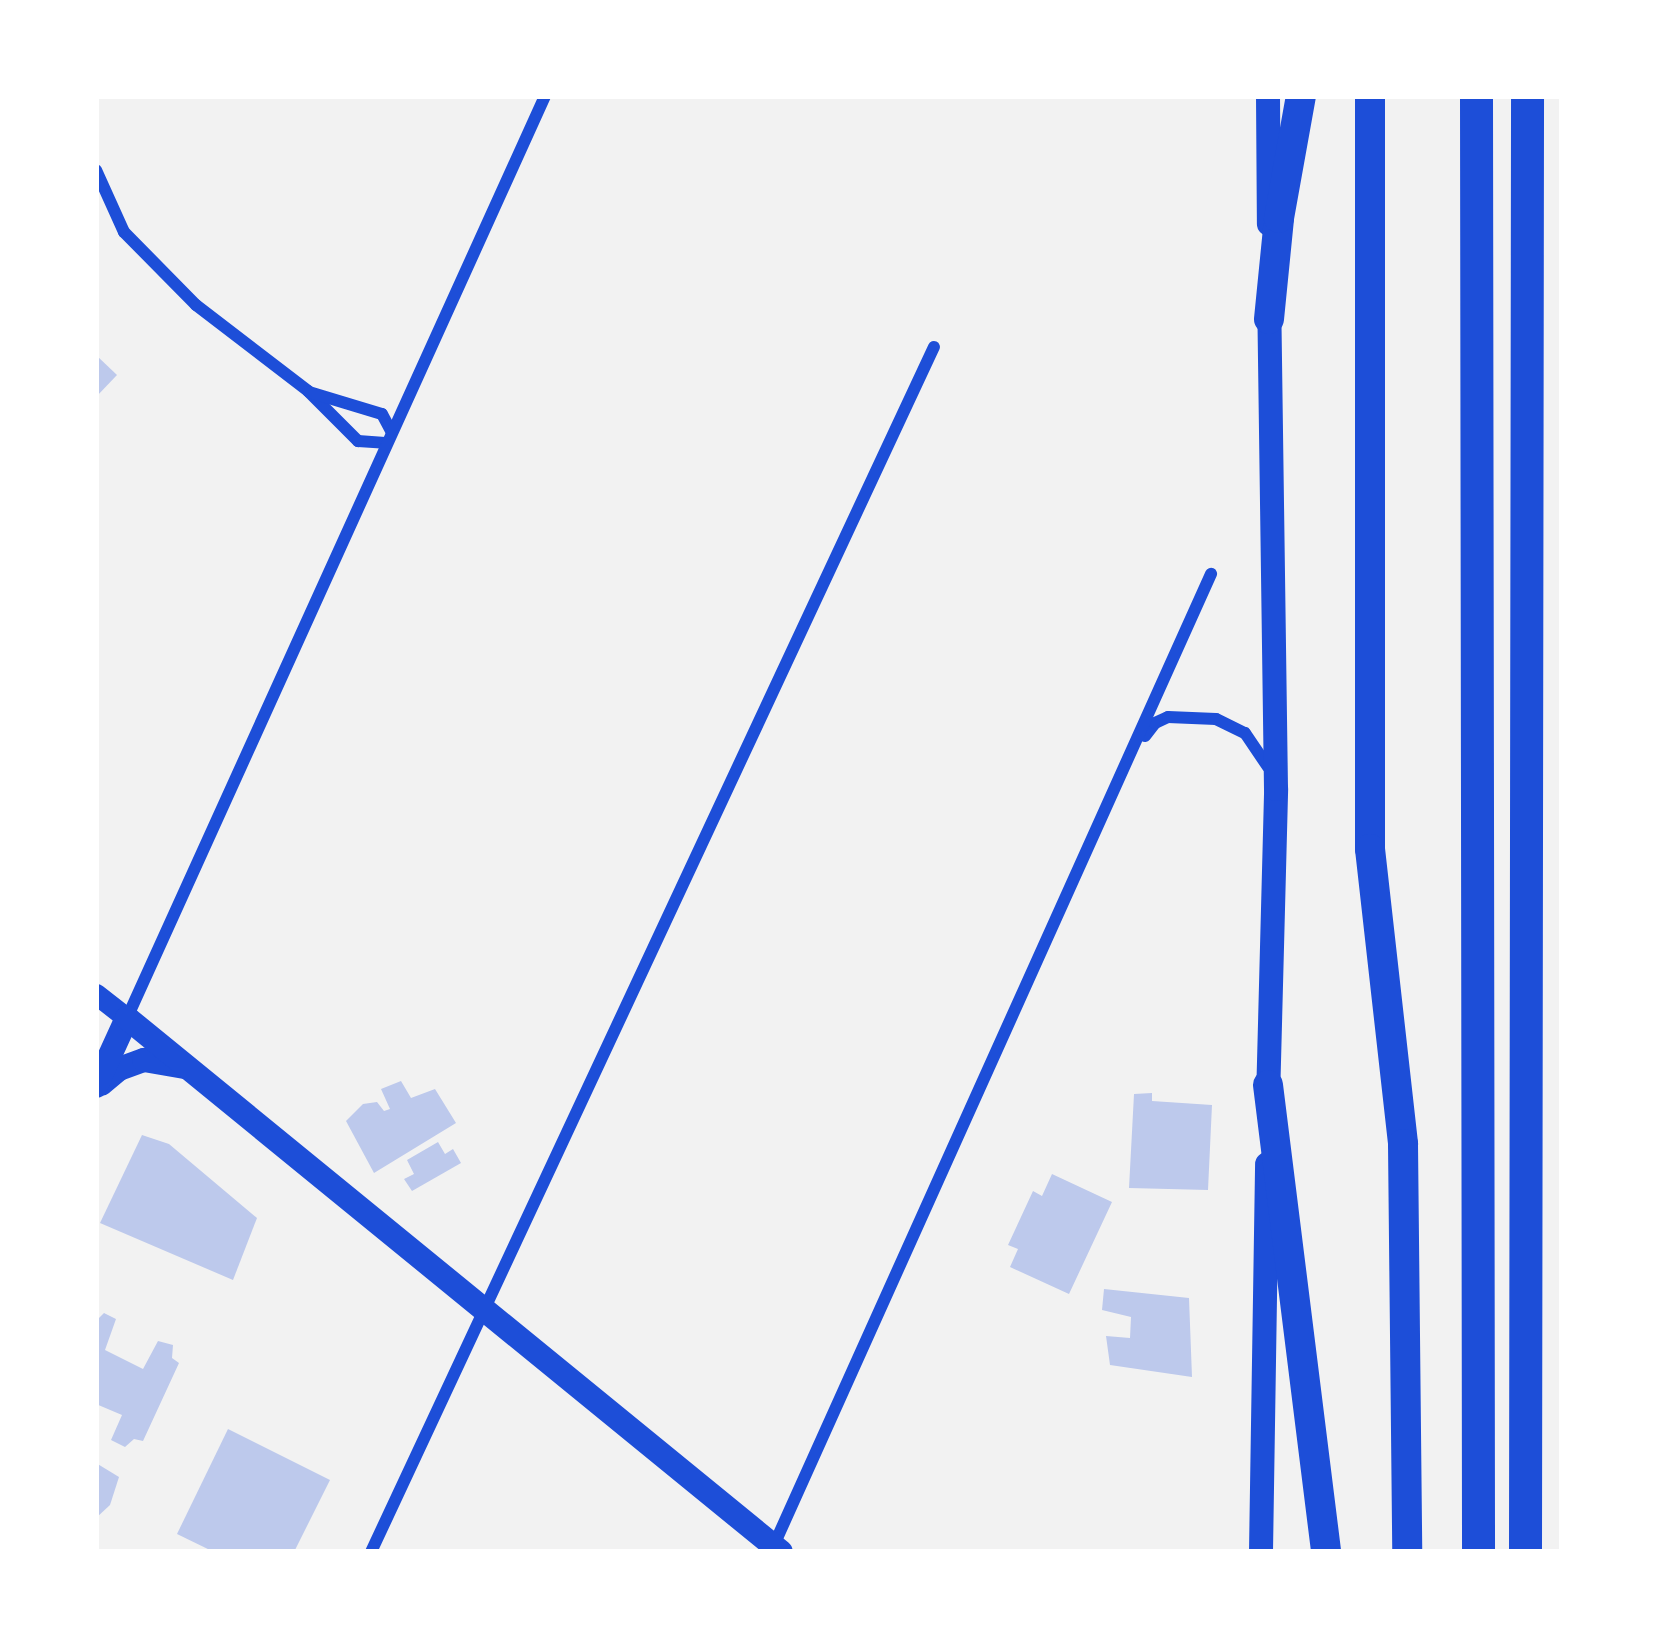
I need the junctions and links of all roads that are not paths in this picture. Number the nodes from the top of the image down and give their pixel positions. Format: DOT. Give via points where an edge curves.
graph roads {
  1 [pos="545,96"];
  2 [pos="1268,96"];
  3 [pos="1300,96"];
  4 [pos="1370,96"];
  5 [pos="1476,96"];
  6 [pos="1527,96"];
  7 [pos="96,170"];
  8 [pos="1269,319"];
  9 [pos="934,347"];
  10 [pos="308,391"];
  11 [pos="388,437"];
  12 [pos="1211,574"];
  13 [pos="1134,752"];
  14 [pos="1276,789"];
  15 [pos="96,994"];
  16 [pos="127,1018"];
  17 [pos="197,1072"];
  18 [pos="1268,1085"];
  19 [pos="96,1087"];
  20 [pos="484,1307"];
  21 [pos="776,1550"];
  22 [pos="370,1552"];
  23 [pos="1261,1552"];
  24 [pos="1326,1552"];
  25 [pos="1407,1552"];
  26 [pos="1478,1552"];
  27 [pos="1525,1552"];
  1 -- 11 [label="street"];
  2 -- 8 [label="main road"];
  3 -- 8 [label="highway"];
  4 -- 25 [label="highway" via="1370,849 1403,1144"];
  5 -- 26 [label="highway"];
  6 -- 27 [label="highway"];
  7 -- 10 [label="street" via="124,232 196,305"];
  8 -- 14 [label="main road"];
  9 -- 20 [label="street"];
  10 -- 11 [label="street" via="358,441"];
  10 -- 11 [label="street" via="382,413"];
  11 -- 16 [label="street"];
  12 -- 13 [label="street"];
  13 -- 14 [label="street" via="1168,717 1216,719 1257,745"];
  13 -- 21 [label="street"];
  14 -- 18 [label="main road"];
  15 -- 16 [label="street"];
  16 -- 17 [label="main road"];
  16 -- 19 [label="main road"];
  17 -- 19 [label="main road" via="143,1060"];
  17 -- 20 [label="main road"];
  18 -- 23 [label="main road"];
  18 -- 24 [label="highway"];
  20 -- 21 [label="main road"];
  20 -- 22 [label="street"];
}
